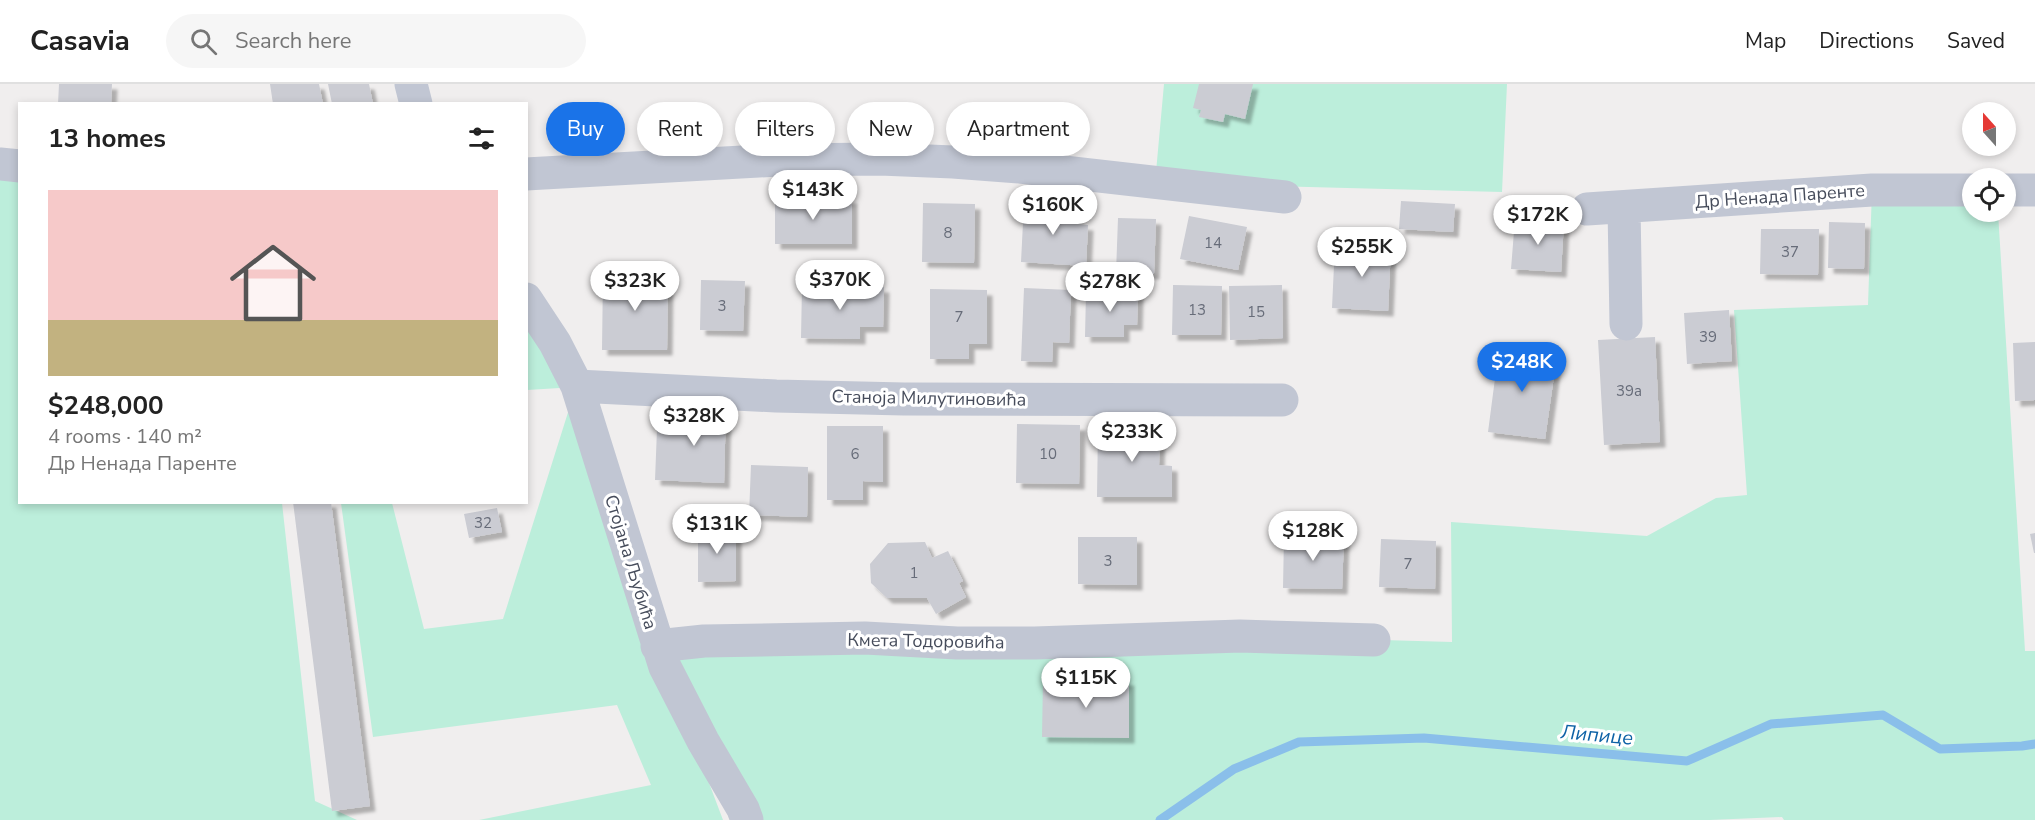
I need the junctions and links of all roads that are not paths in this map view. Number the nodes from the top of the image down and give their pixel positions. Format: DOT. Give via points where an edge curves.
graph roads {
  1 [pos="411,84"];
  2 [pos="416,102"];
  3 [pos="0,164"];
  4 [pos="18,166"];
  5 [pos="528,174"];
  6 [pos="1962,190"];
  7 [pos="2016,190"];
  8 [pos="2035,190"];
  9 [pos="1285,197"];
  10 [pos="1623,207"];
  11 [pos="1587,209"];
  12 [pos="528,301"];
  13 [pos="1626,324"];
  14 [pos="576,386"];
  15 [pos="1282,400"];
  16 [pos="1374,640"];
  17 [pos="657,646"];
  18 [pos="747,820"];
  1 -- 2 [label="street"];
  3 -- 4 [label="street"];
  5 -- 9 [label="street" via="731,162 891,159 1020,167"];
  6 -- 10 [label="street, Др Ненада Паренте" via="1872,190"];
  7 -- 8 [label="street"];
  10 -- 11 [label="street, Др Ненада Паренте"];
  10 -- 13 [label="street"];
  12 -- 14 [label="street, Стојана Љубића"];
  14 -- 15 [label="street, Станоја Милутиновића" via="904,399"];
  14 -- 17 [label="street, Стојана Љубића"];
  16 -- 17 [label="street, Кмета Тодоровића" via="1240,636 957,643 865,638 704,641"];
  17 -- 18 [label="street, Стојана Љубића" via="676,693"];
}
